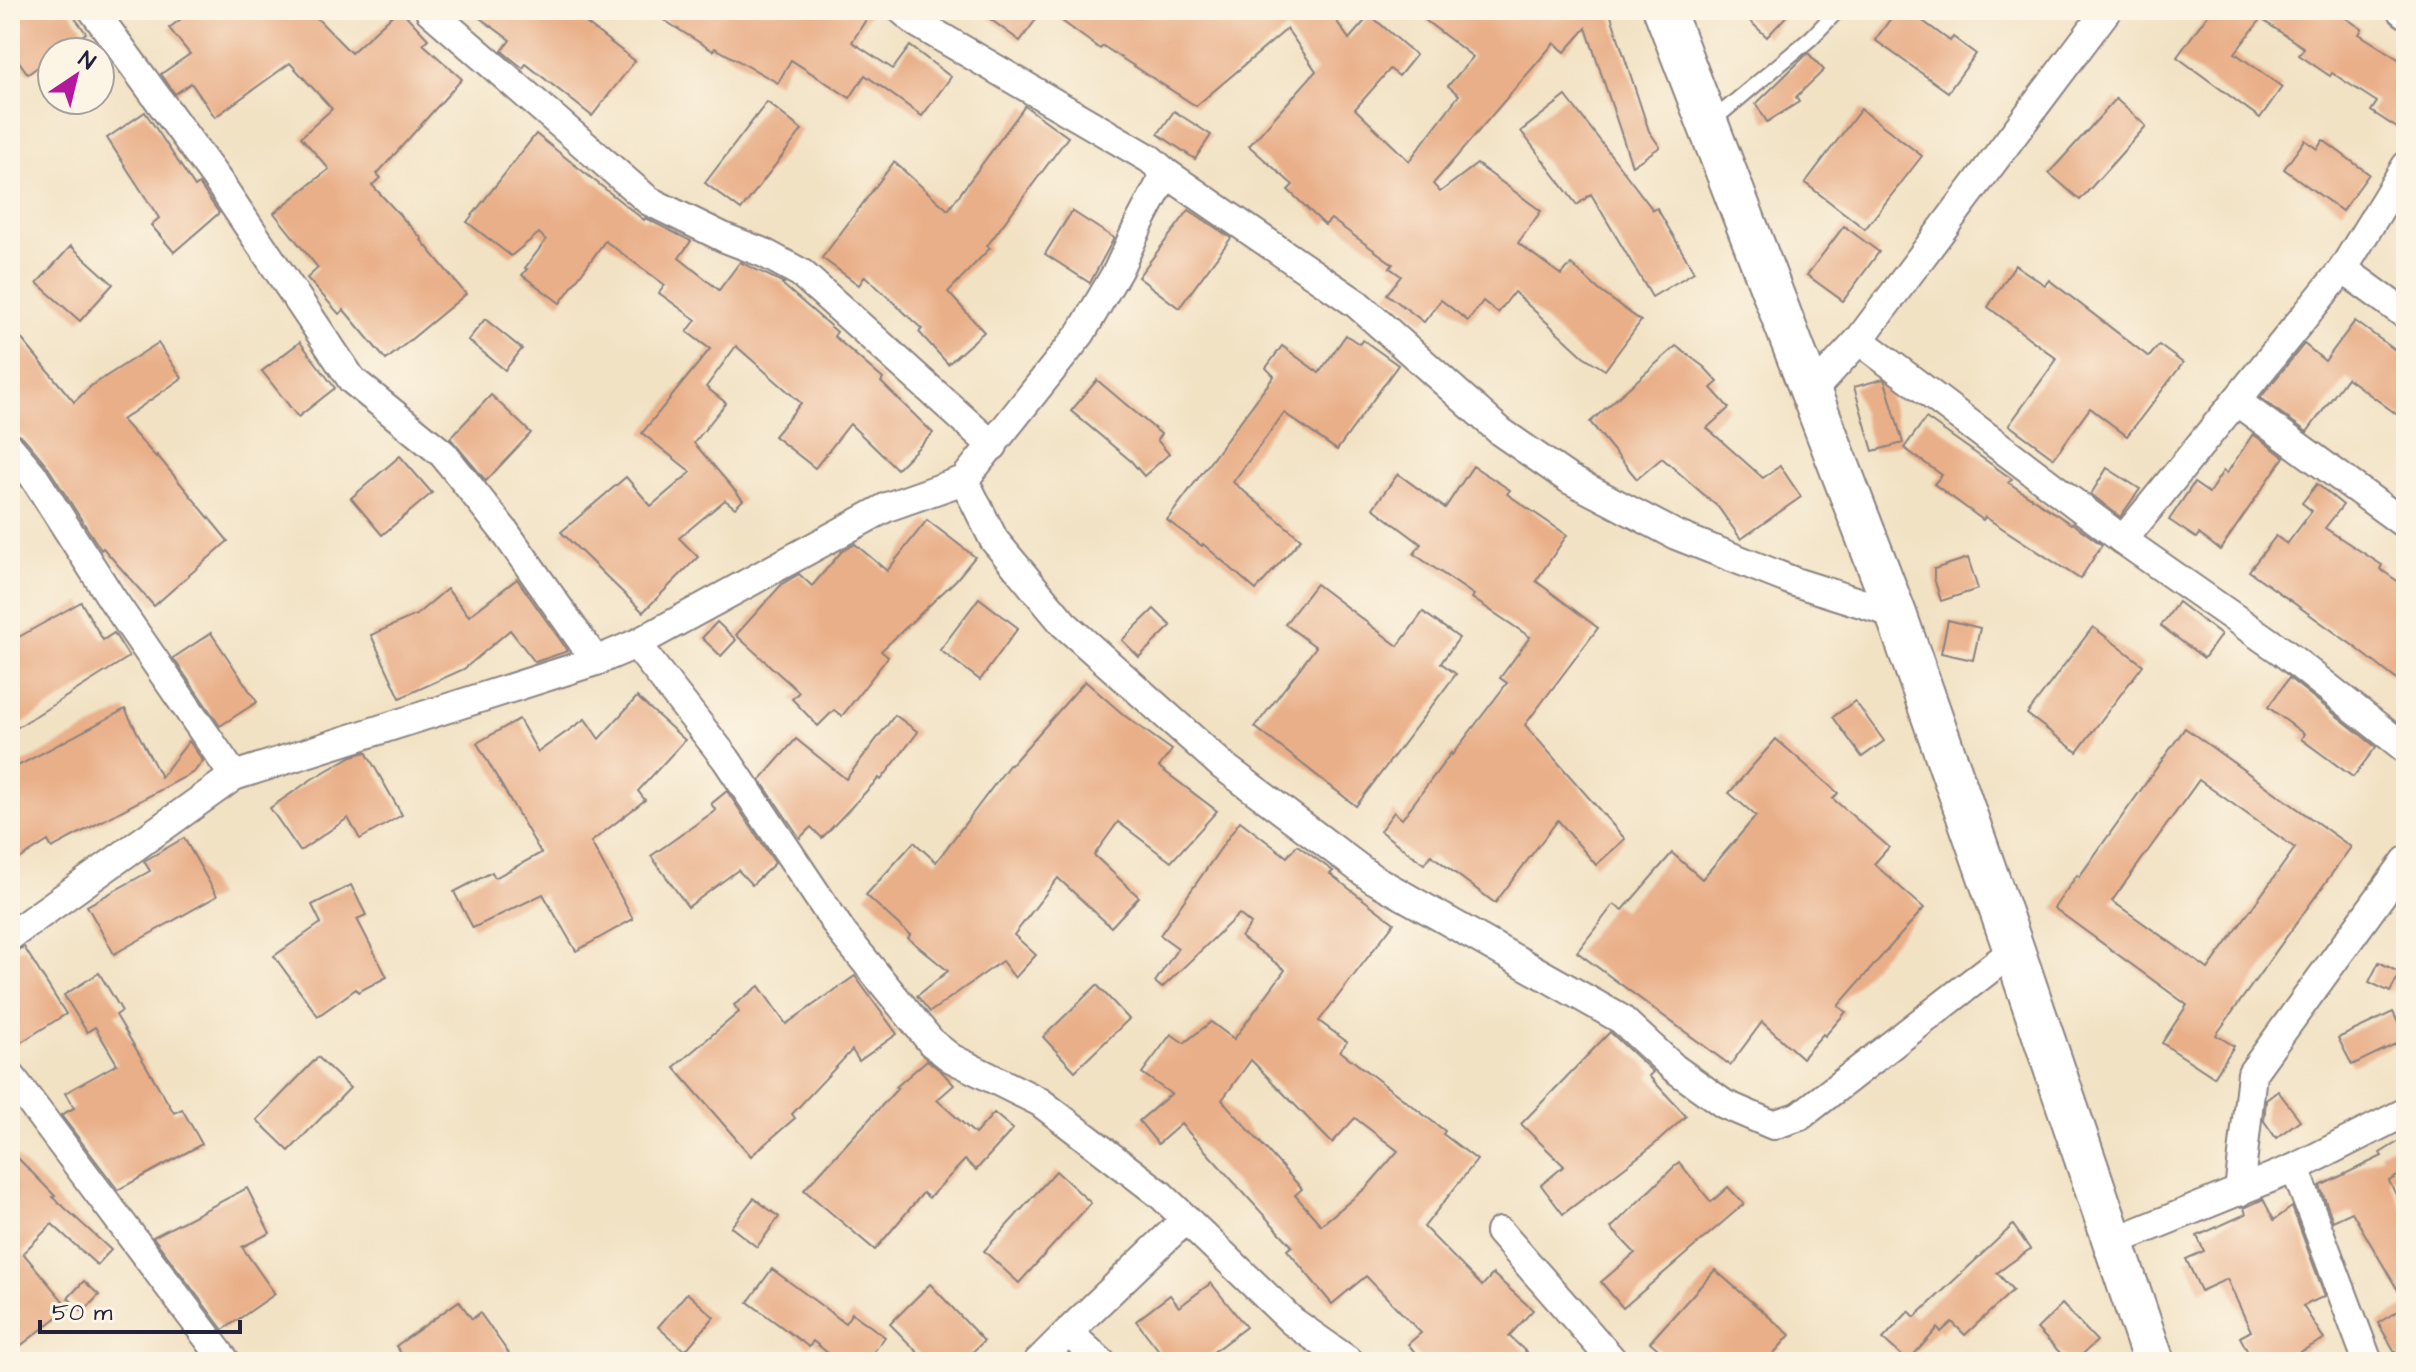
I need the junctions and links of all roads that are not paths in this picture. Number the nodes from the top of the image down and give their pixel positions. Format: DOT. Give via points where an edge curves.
graph roads {
  1 [pos="93,10"];
  2 [pos="902,10"];
  3 [pos="1664,10"];
  4 [pos="1838,10"];
  5 [pos="2107,10"];
  6 [pos="2401,10"];
  7 [pos="430,11"];
  8 [pos="2406,14"];
  9 [pos="1709,124"];
  10 [pos="2406,166"];
  11 [pos="1166,173"];
  12 [pos="2343,269"];
  13 [pos="2406,315"];
  14 [pos="1859,340"];
  15 [pos="1812,391"];
  16 [pos="2236,401"];
  17 [pos="993,446"];
  18 [pos="10,448"];
  19 [pos="964,480"];
  20 [pos="2406,525"];
  21 [pos="2123,540"];
  22 [pos="1896,614"];
  23 [pos="636,644"];
  24 [pos="596,661"];
  25 [pos="2406,749"];
  26 [pos="234,776"];
  27 [pos="2406,861"];
  28 [pos="10,936"];
  29 [pos="2014,950"];
  30 [pos="10,1075"];
  31 [pos="2406,1112"];
  32 [pos="2295,1168"];
  33 [pos="2239,1192"];
  34 [pos="1186,1219"];
  35 [pos="1500,1232"];
  36 [pos="2113,1242"];
  37 [pos="1068,1332"];
  38 [pos="226,1362"];
  39 [pos="1038,1362"];
  40 [pos="1101,1362"];
  41 [pos="1350,1362"];
  42 [pos="1614,1362"];
  43 [pos="2154,1362"];
  44 [pos="2368,1362"];
  1 -- 24 [label="street" via="218,181 352,380 443,454"];
  2 -- 11 [label="street"];
  3 -- 9 [label="street"];
  4 -- 9 [label="lane"];
  5 -- 14 [label="street"];
  6 -- 8 [label="street"];
  7 -- 17 [label="street" via="649,201 801,273"];
  9 -- 15 [label="street"];
  10 -- 12 [label="street"];
  11 -- 17 [label="street" via="1081,333"];
  11 -- 22 [label="street" via="1357,304 1501,432 1569,479 1676,535 1795,582"];
  12 -- 13 [label="street"];
  12 -- 16 [label="street"];
  14 -- 15 [label="street"];
  14 -- 21 [label="street"];
  15 -- 22 [label="street"];
  16 -- 20 [label="street"];
  16 -- 21 [label="street"];
  17 -- 19 [label="street"];
  18 -- 26 [label="street"];
  19 -- 23 [label="street" via="887,507"];
  19 -- 29 [label="street" via="994,540 1064,624 1223,766 1372,878 1621,1019 1674,1068 1746,1114 1773,1125 1800,1116"];
  21 -- 25 [label="street" via="2283,652"];
  22 -- 29 [label="street"];
  23 -- 24 [label="street"];
  23 -- 34 [label="street" via="726,759 843,934 932,1043 951,1058 1040,1102"];
  24 -- 26 [label="street"];
  26 -- 28 [label="street"];
  27 -- 33 [label="street" via="2252,1073"];
  29 -- 36 [label="street"];
  30 -- 38 [label="street"];
  31 -- 32 [label="street"];
  32 -- 33 [label="street"];
  32 -- 44 [label="street"];
  33 -- 36 [label="street"];
  34 -- 37 [label="street"];
  34 -- 41 [label="street" via="1292,1321"];
  35 -- 42 [label="street"];
  36 -- 43 [label="street"];
  37 -- 39 [label="street"];
  37 -- 40 [label="street"];
}
